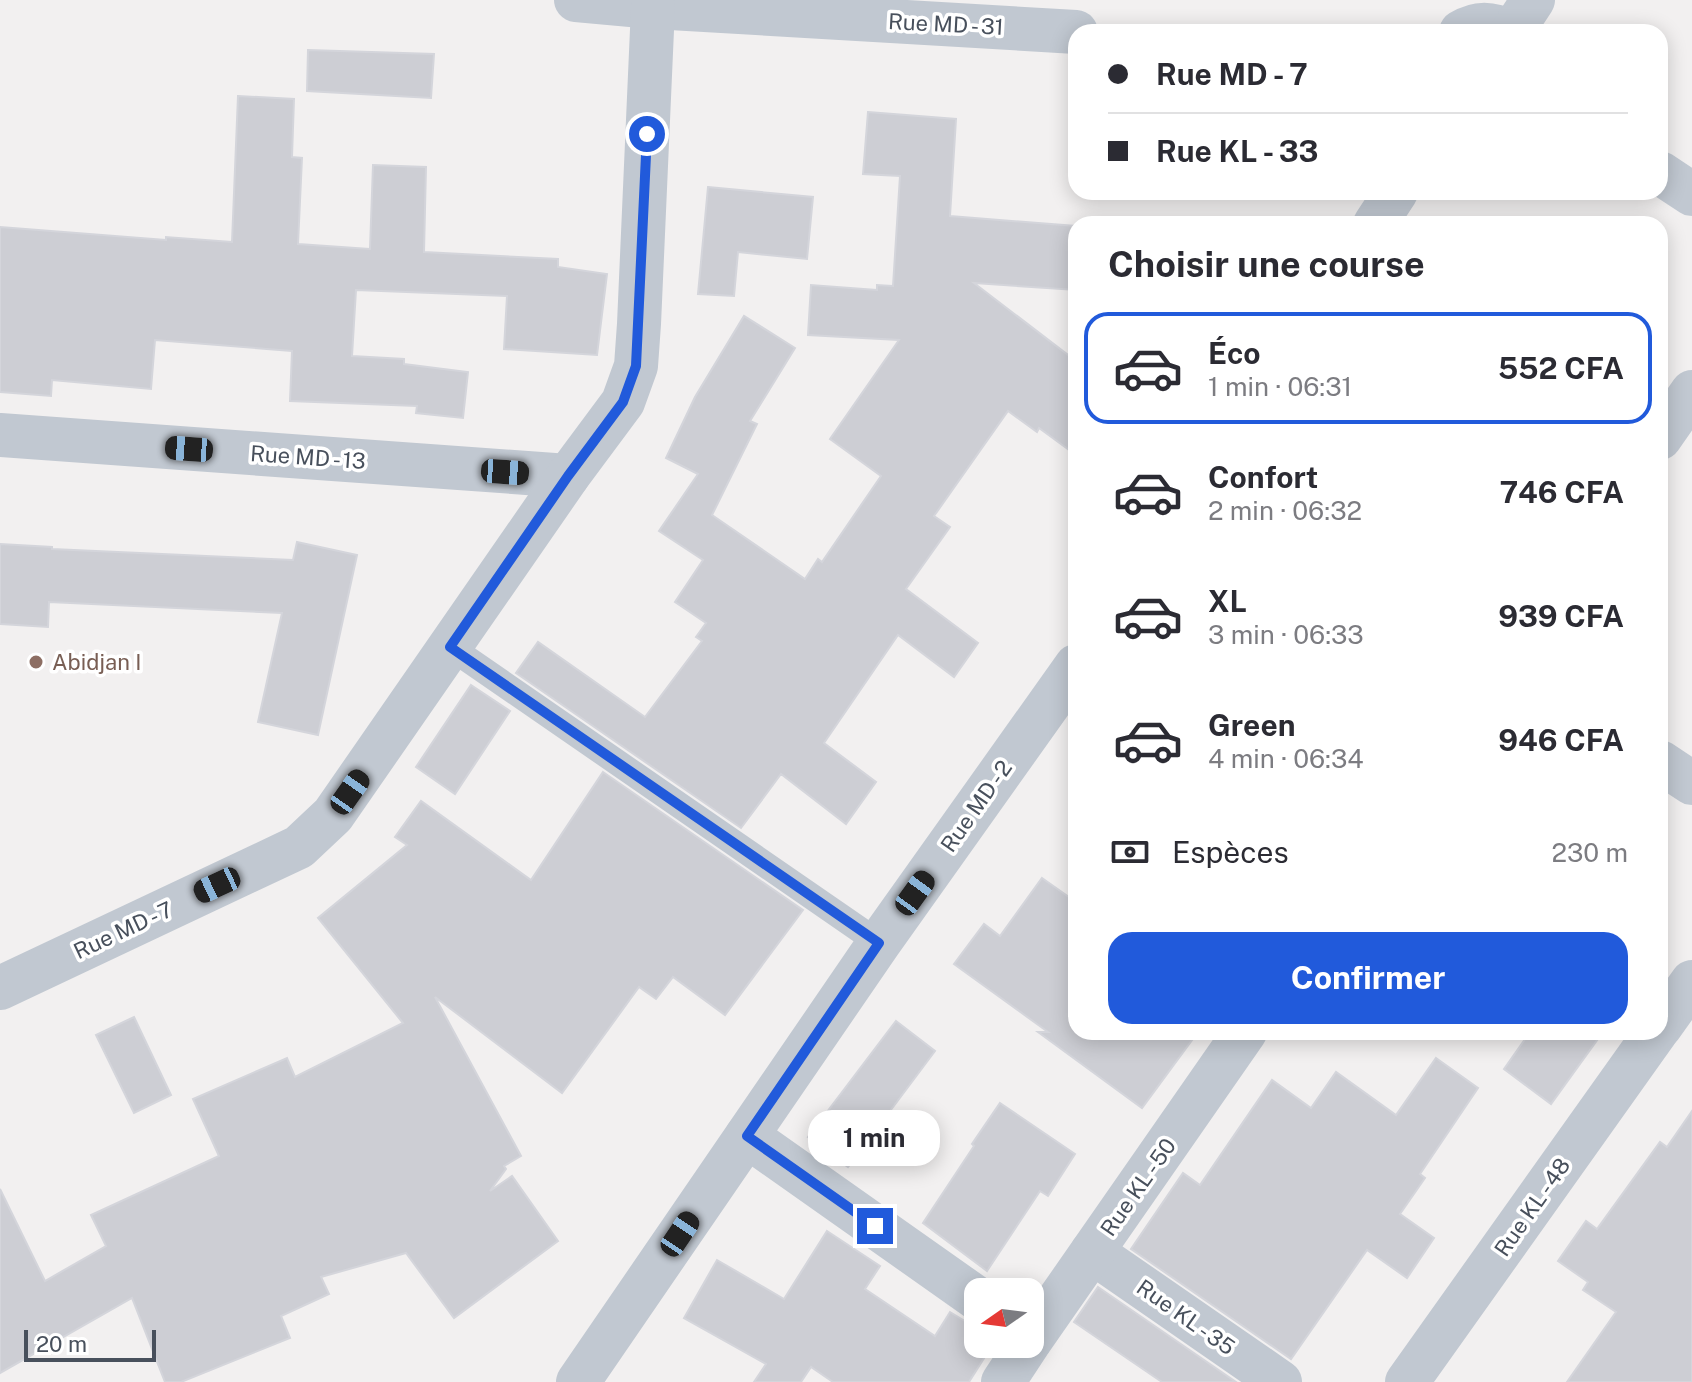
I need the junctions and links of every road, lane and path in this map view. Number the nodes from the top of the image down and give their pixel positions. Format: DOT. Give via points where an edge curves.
graph roads {
  1 [pos="576,0"];
  2 [pos="1533,0"];
  3 [pos="653,7"];
  4 [pos="1516,24"];
  5 [pos="1068,32"];
  6 [pos="1668,178"];
  7 [pos="1692,194"];
  8 [pos="1692,392"];
  9 [pos="1668,426"];
  10 [pos="0,435"];
  11 [pos="568,476"];
  12 [pos="450,647"];
  13 [pos="1068,677"];
  14 [pos="1668,767"];
  15 [pos="1692,783"];
  16 [pos="879,943"];
  17 [pos="1692,982"];
  18 [pos="0,988"];
  19 [pos="1668,1016"];
  20 [pos="1239,1040"];
  21 [pos="1650,1040"];
  22 [pos="747,1136"];
  23 [pos="1092,1252"];
  24 [pos="964,1289"];
  25 [pos="1044,1319"];
  26 [pos="1018,1358"];
  27 [pos="578,1382"];
  28 [pos="1003,1382"];
  29 [pos="1280,1382"];
  30 [pos="1407,1382"];
  1 -- 3 [label="street, Rue MD - 31"];
  2 -- 4 [label="street"];
  3 -- 5 [label="street, Rue MD - 31"];
  3 -- 11 [label="street, Rue MD - 7" via="636,366 623,402"];
  6 -- 7 [label="street"];
  8 -- 9 [label="street"];
  10 -- 11 [label="street, Rue MD - 13"];
  11 -- 12 [label="street, Rue MD - 7"];
  12 -- 16 [label="lane"];
  12 -- 18 [label="street, Rue MD - 7" via="333,815 299,847"];
  13 -- 16 [label="street, Rue MD - 2"];
  14 -- 15 [label="street"];
  16 -- 22 [label="street, Rue MD - 2"];
  17 -- 19 [label="street"];
  20 -- 23 [label="street, Rue KL - 50"];
  21 -- 30 [label="street, Rue KL - 48"];
  22 -- 24 [label="street"];
  22 -- 27 [label="street, Rue MD - 2"];
  23 -- 25 [label="street, Rue KL - 50"];
  23 -- 29 [label="street, Rue KL - 35"];
  26 -- 28 [label="street, Rue KL - 50"];
}
